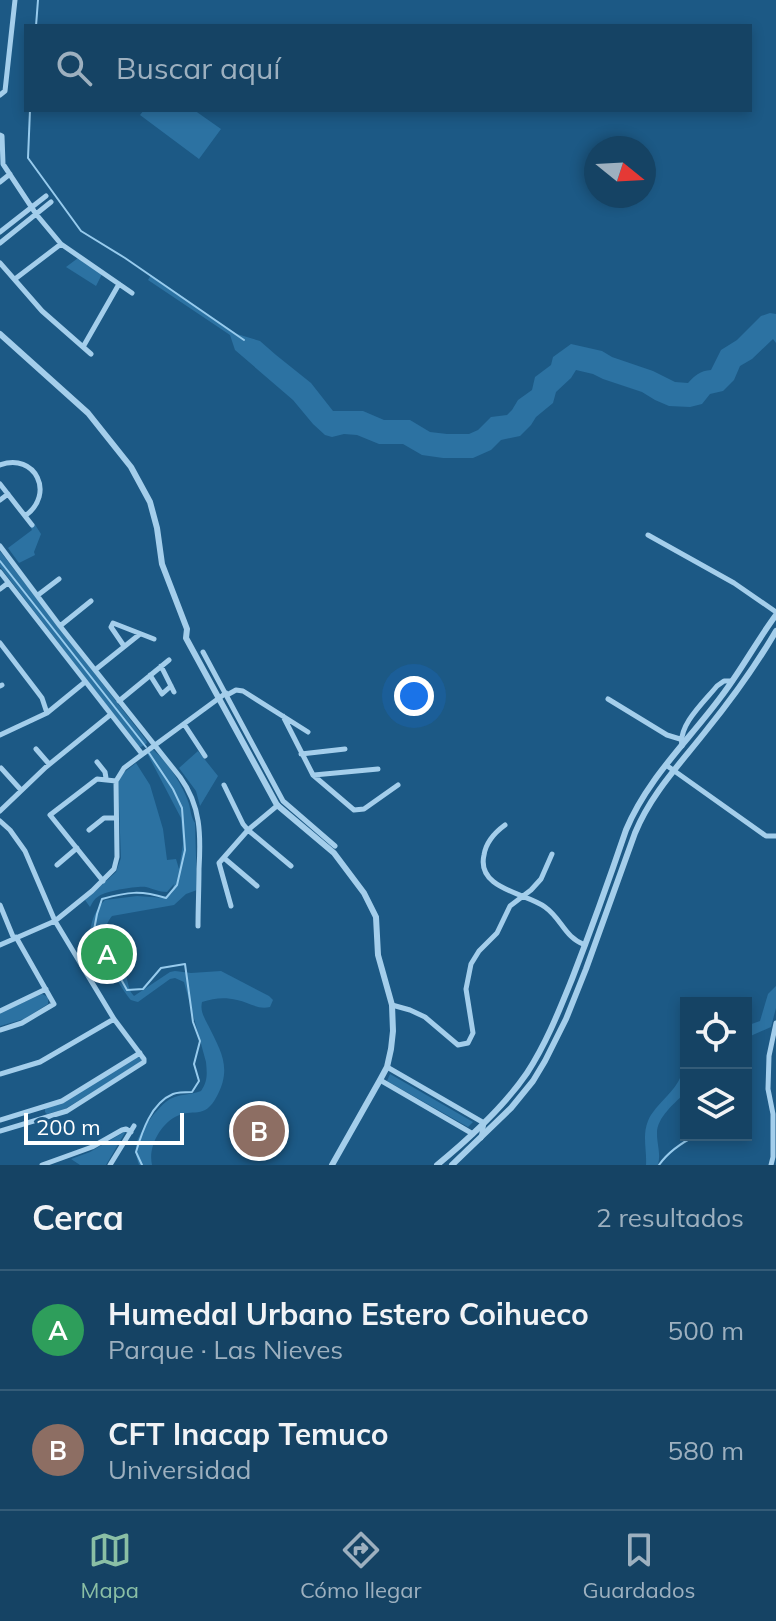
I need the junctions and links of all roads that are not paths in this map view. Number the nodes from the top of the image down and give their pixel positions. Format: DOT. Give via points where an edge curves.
graph roads {
  1 [pos="15,0"];
  2 [pos="0,95"];
  3 [pos="0,135"];
  4 [pos="10,174"];
  5 [pos="0,182"];
  6 [pos="46,196"];
  7 [pos="51,202"];
  8 [pos="31,208"];
  9 [pos="36,214"];
  10 [pos="0,232"];
  11 [pos="0,243"];
  12 [pos="61,244"];
  13 [pos="0,263"];
  14 [pos="15,279"];
  15 [pos="119,284"];
  16 [pos="132,293"];
  17 [pos="0,334"];
  18 [pos="83,347"];
  19 [pos="91,354"];
  20 [pos="0,465"];
  21 [pos="0,484"];
  22 [pos="8,494"];
  23 [pos="0,500"];
  24 [pos="25,516"];
  25 [pos="32,525"];
  26 [pos="648,535"];
  27 [pos="0,546"];
  28 [pos="0,572"];
  29 [pos="59,579"];
  30 [pos="8,583"];
  31 [pos="0,589"];
  32 [pos="38,595"];
  33 [pos="91,601"];
  34 [pos="776,614"];
  35 [pos="60,626"];
  36 [pos="776,631"];
  37 [pos="141,634"];
  38 [pos="154,639"];
  39 [pos="0,643"];
  40 [pos="124,646"];
  41 [pos="203,652"];
  42 [pos="169,660"];
  43 [pos="161,666"];
  44 [pos="95,670"];
  45 [pos="150,675"];
  46 [pos="733,681"];
  47 [pos="85,682"];
  48 [pos="162,694"];
  49 [pos="735,695"];
  50 [pos="227,696"];
  51 [pos="218,698"];
  52 [pos="156,699"];
  53 [pos="608,699"];
  54 [pos="119,701"];
  55 [pos="47,713"];
  56 [pos="110,715"];
  57 [pos="283,716"];
  58 [pos="184,724"];
  59 [pos="308,732"];
  60 [pos="0,735"];
  61 [pos="681,743"];
  62 [pos="153,746"];
  63 [pos="694,746"];
  64 [pos="36,749"];
  65 [pos="345,749"];
  66 [pos="143,753"];
  67 [pos="301,754"];
  68 [pos="205,756"];
  69 [pos="97,762"];
  70 [pos="49,764"];
  71 [pos="666,765"];
  72 [pos="1,768"];
  73 [pos="378,769"];
  74 [pos="673,771"];
  75 [pos="313,775"];
  76 [pos="106,778"];
  77 [pos="116,781"];
  78 [pos="224,785"];
  79 [pos="398,785"];
  80 [pos="21,790"];
  81 [pos="280,803"];
  82 [pos="0,811"];
  83 [pos="115,818"];
  84 [pos="0,821"];
  85 [pos="505,825"];
  86 [pos="89,830"];
  87 [pos="248,830"];
  88 [pos="776,836"];
  89 [pos="335,846"];
  90 [pos="77,848"];
  91 [pos="552,854"];
  92 [pos="224,858"];
  93 [pos="57,865"];
  94 [pos="291,866"];
  95 [pos="103,881"];
  96 [pos="257,886"];
  97 [pos="522,896"];
  98 [pos="0,905"];
  99 [pos="231,906"];
  100 [pos="55,921"];
  101 [pos="198,926"];
  102 [pos="15,938"];
  103 [pos="0,945"];
  104 [pos="585,945"];
  105 [pos="46,989"];
  106 [pos="392,1005"];
  107 [pos="0,1011"];
  108 [pos="114,1019"];
  109 [pos="776,1023"];
  110 [pos="0,1030"];
  111 [pos="140,1053"];
  112 [pos="387,1067"];
  113 [pos="0,1074"];
  114 [pos="380,1080"];
  115 [pos="40,1108"];
  116 [pos="43,1118"];
  117 [pos="0,1120"];
  118 [pos="484,1123"];
  119 [pos="0,1131"];
  120 [pos="472,1134"];
  121 [pos="481,1139"];
  122 [pos="69,1157"];
  123 [pos="334,1163"];
  124 [pos="42,1165"];
  125 [pos="63,1165"];
  126 [pos="110,1165"];
  127 [pos="437,1165"];
  128 [pos="452,1165"];
  129 [pos="771,1165"];
  1 -- 2 [label="street" via="5,91"];
  3 -- 4 [label="street" via="3,164"];
  4 -- 5 [label="street"];
  4 -- 8 [label="street"];
  6 -- 8 [label="street"];
  7 -- 9 [label="street"];
  8 -- 9 [label="street"];
  8 -- 10 [label="street"];
  9 -- 11 [label="street"];
  9 -- 12 [label="street"];
  12 -- 14 [label="street"];
  12 -- 15 [label="street"];
  13 -- 14 [label="street"];
  14 -- 18 [label="street"];
  15 -- 16 [label="street"];
  15 -- 18 [label="street"];
  17 -- 51 [label="street" via="88,413 138,479 150,502 162,564 186,638"];
  18 -- 19 [label="street"];
  20 -- 24 [label="street" via="23,464 39,480 38,503"];
  21 -- 22 [label="street"];
  22 -- 23 [label="street"];
  22 -- 24 [label="street"];
  24 -- 25 [label="street"];
  26 -- 34 [label="street" via="734,583"];
  27 -- 32 [label="street"];
  28 -- 30 [label="street"];
  29 -- 32 [label="street"];
  30 -- 31 [label="street"];
  30 -- 47 [label="street"];
  32 -- 35 [label="street"];
  33 -- 35 [label="street"];
  34 -- 46 [label="street"];
  35 -- 44 [label="street"];
  36 -- 49 [label="street"];
  37 -- 38 [label="street"];
  37 -- 40 [label="street"];
  37 -- 40 [label="street" via="113,623"];
  39 -- 55 [label="street"];
  40 -- 44 [label="street"];
  41 -- 50 [label="street"];
  42 -- 43 [label="street"];
  43 -- 45 [label="street"];
  43 -- 48 [label="street" via="172,689"];
  44 -- 54 [label="street"];
  45 -- 48 [label="street"];
  45 -- 54 [label="street"];
  46 -- 49 [label="street"];
  46 -- 61 [label="street"];
  47 -- 55 [label="street"];
  47 -- 56 [label="street"];
  48 -- 52 [label="street"];
  49 -- 63 [label="street"];
  50 -- 51 [label="street"];
  50 -- 57 [label="street" via="239,691"];
  50 -- 81 [label="street"];
  51 -- 58 [label="street"];
  51 -- 81 [label="street"];
  53 -- 61 [label="street"];
  54 -- 62 [label="street"];
  55 -- 60 [label="street"];
  56 -- 66 [label="street"];
  56 -- 70 [label="street"];
  57 -- 59 [label="street"];
  57 -- 67 [label="street"];
  58 -- 62 [label="street"];
  58 -- 68 [label="street"];
  61 -- 63 [label="street" via="688,749"];
  61 -- 71 [label="street"];
  62 -- 66 [label="street"];
  62 -- 101 [label="street" via="185,783 197,811"];
  63 -- 74 [label="street"];
  64 -- 70 [label="street"];
  65 -- 67 [label="street"];
  66 -- 77 [label="street"];
  67 -- 75 [label="street"];
  69 -- 76 [label="street"];
  70 -- 80 [label="street"];
  71 -- 74 [label="street"];
  71 -- 104 [label="street" via="630,821"];
  72 -- 80 [label="street"];
  73 -- 75 [label="street"];
  74 -- 88 [label="street" via="766,836"];
  74 -- 121 [label="street" via="639,825 551,1051 526,1090"];
  75 -- 79 [label="street" via="357,811"];
  76 -- 77 [label="street"];
  76 -- 90 [label="street" via="97,779 50,815"];
  77 -- 83 [label="street"];
  78 -- 87 [label="street"];
  80 -- 82 [label="street"];
  81 -- 87 [label="street"];
  81 -- 89 [label="street"];
  81 -- 106 [label="street" via="334,853 364,893 376,917 378,955"];
  83 -- 86 [label="street" via="104,818"];
  83 -- 95 [label="street" via="117,864"];
  84 -- 100 [label="street" via="25,851"];
  85 -- 97 [label="street" via="488,842 483,867 503,888"];
  87 -- 92 [label="street"];
  87 -- 94 [label="street"];
  90 -- 93 [label="street"];
  90 -- 95 [label="street"];
  91 -- 97 [label="street" via="541,879"];
  92 -- 96 [label="street"];
  92 -- 99 [label="street" via="219,866"];
  95 -- 100 [label="street"];
  97 -- 104 [label="street" via="549,909 570,937"];
  97 -- 106 [label="street" via="471,964 466,989 473,1033 468,1043 458,1045 425,1017"];
  98 -- 102 [label="street"];
  100 -- 102 [label="street"];
  100 -- 108 [label="street"];
  102 -- 103 [label="street"];
  102 -- 105 [label="street"];
  104 -- 118 [label="street" via="537,1057"];
  105 -- 107 [label="street"];
  105 -- 110 [label="street" via="52,1005"];
  106 -- 112 [label="street"];
  108 -- 111 [label="street"];
  108 -- 113 [label="street" via="40,1062"];
  109 -- 129 [label="street" via="769,1056"];
  111 -- 115 [label="street" via="62,1101"];
  111 -- 116 [label="street" via="142,1065 67,1111"];
  112 -- 114 [label="street"];
  112 -- 118 [label="street"];
  114 -- 120 [label="street"];
  114 -- 123 [label="street"];
  115 -- 116 [label="street"];
  115 -- 117 [label="street"];
  116 -- 119 [label="street"];
  118 -- 120 [label="street"];
  118 -- 121 [label="street"];
  120 -- 121 [label="street"];
  120 -- 127 [label="street"];
  121 -- 128 [label="street"];
  122 -- 124 [label="street"];
  122 -- 125 [label="street"];
  122 -- 126 [label="street" via="133,1129"];
}
